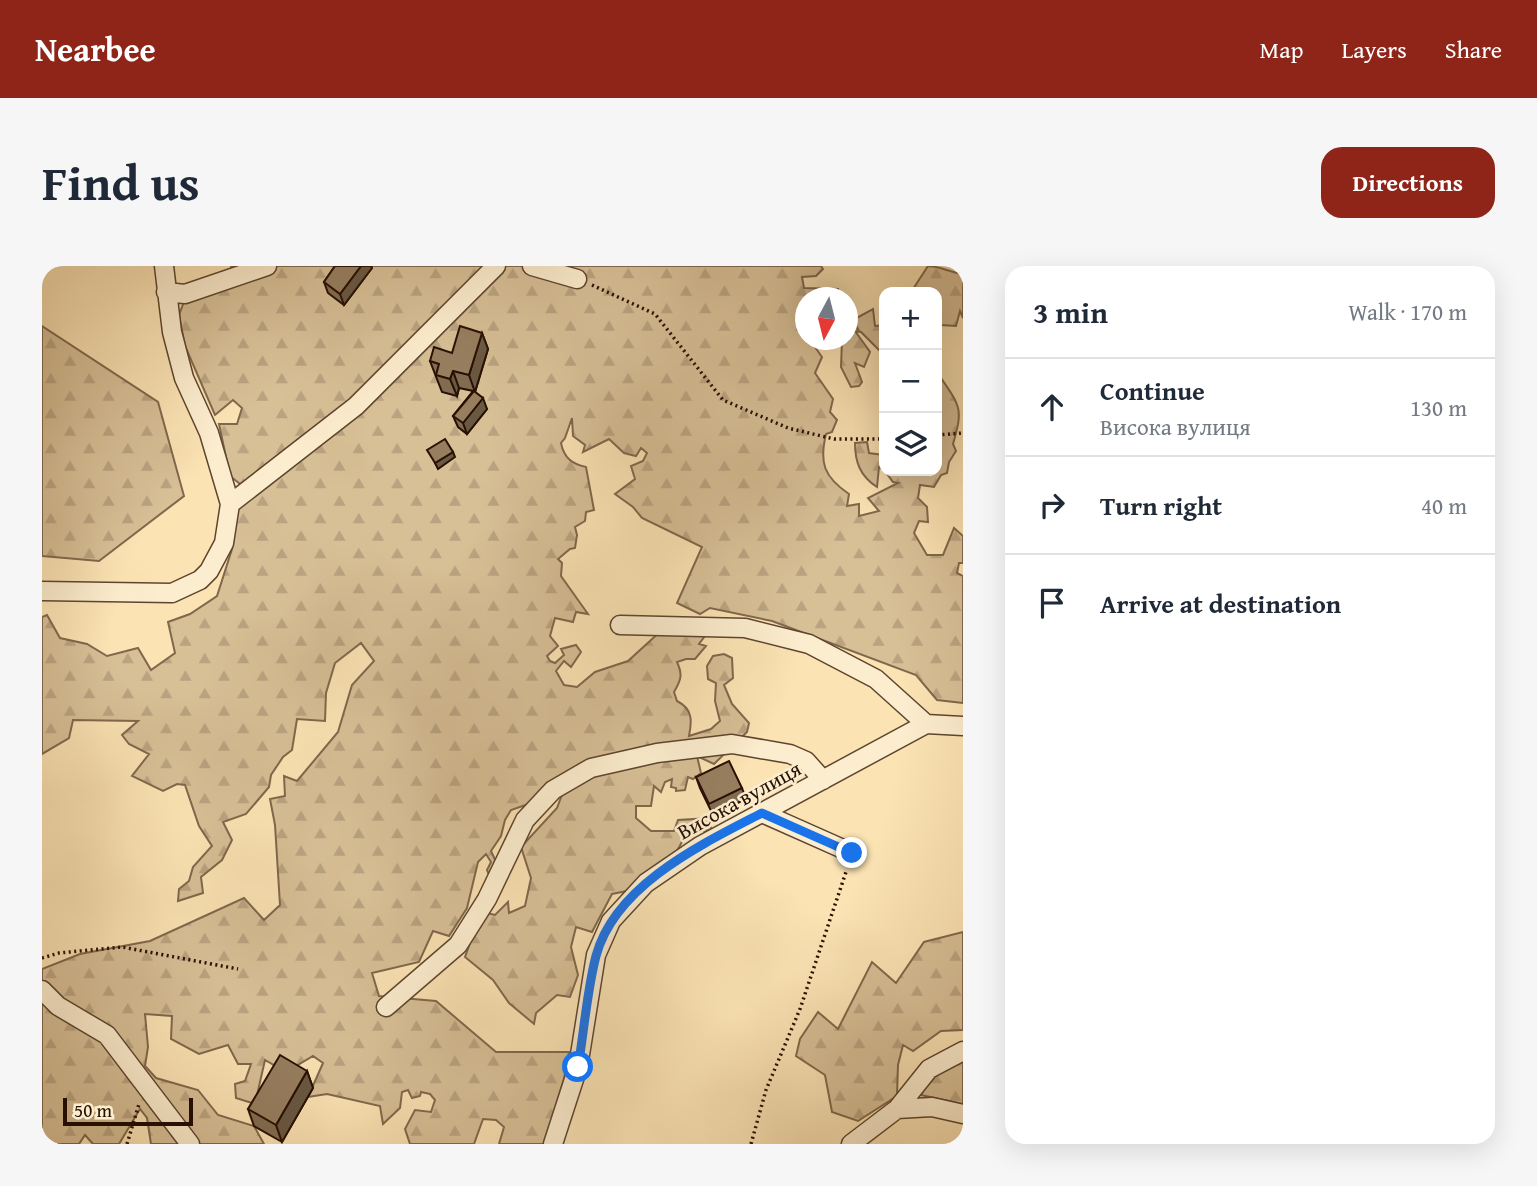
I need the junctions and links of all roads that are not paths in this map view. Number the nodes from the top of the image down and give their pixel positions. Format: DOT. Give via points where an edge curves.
graph roads {
  1 [pos="164,266"];
  2 [pos="267,266"];
  3 [pos="496,266"];
  4 [pos="532,266"];
  5 [pos="577,279"];
  6 [pos="166,292"];
  7 [pos="230,504"];
  8 [pos="42,591"];
  9 [pos="620,625"];
  10 [pos="926,724"];
  11 [pos="963,726"];
  12 [pos="823,780"];
  13 [pos="762,813"];
  14 [pos="852,853"];
  15 [pos="42,990"];
  16 [pos="386,1007"];
  17 [pos="963,1051"];
  18 [pos="897,1109"];
  19 [pos="963,1114"];
  20 [pos="190,1144"];
  21 [pos="553,1144"];
  22 [pos="851,1144"];
  1 -- 6 [label="street"];
  2 -- 6 [label="street" via="185,294"];
  3 -- 7 [label="street" via="356,406"];
  4 -- 5 [label="street"];
  6 -- 7 [label="street" via="184,378 209,433"];
  7 -- 8 [label="street" via="217,558 201,580 188,587 172,593"];
  9 -- 10 [label="street" via="745,628 809,643 877,678"];
  10 -- 11 [label="street"];
  10 -- 12 [label="street, Висока вулиця"];
  12 -- 13 [label="street, Висока вулиця"];
  12 -- 16 [label="street" via="806,761 790,754 732,744 657,753 591,768 553,790 525,820 487,899 458,945"];
  13 -- 14 [label="street"];
  13 -- 21 [label="street, Висока вулиця" via="700,846 646,883 611,921 596,955 578,1067"];
  15 -- 20 [label="street" via="58,1006 107,1035"];
  17 -- 18 [label="street" via="929,1069"];
  18 -- 19 [label="street" via="932,1107"];
  18 -- 22 [label="street"];
}
